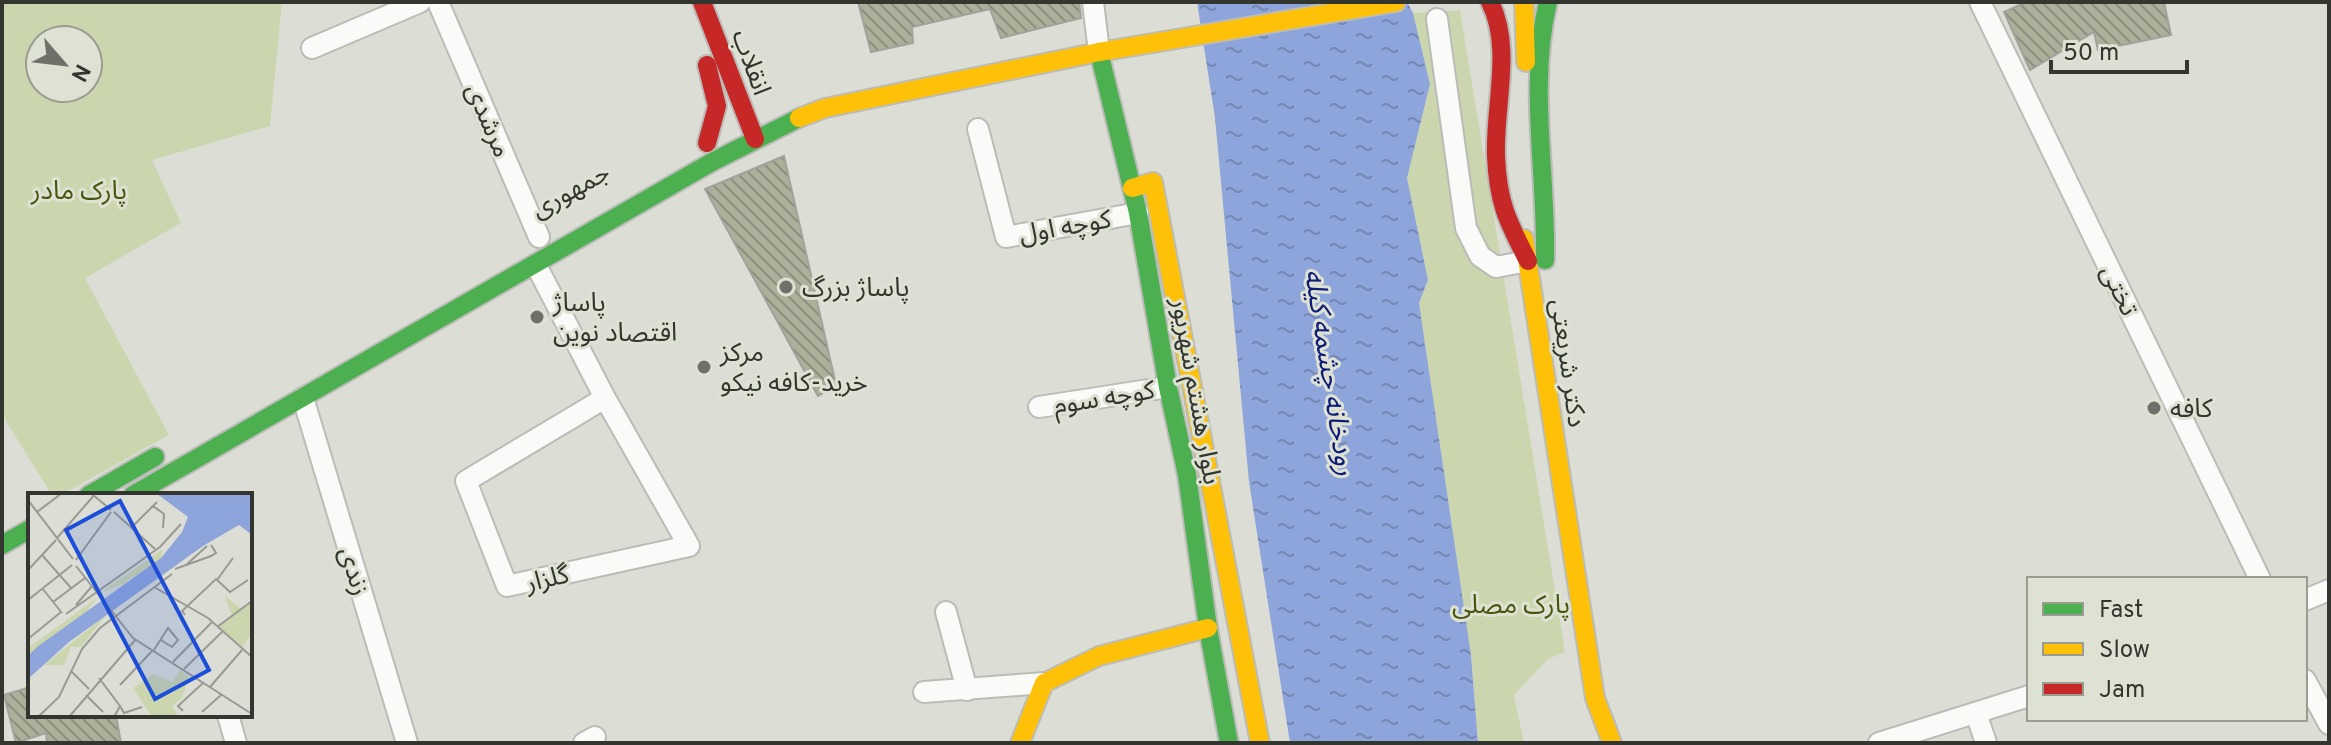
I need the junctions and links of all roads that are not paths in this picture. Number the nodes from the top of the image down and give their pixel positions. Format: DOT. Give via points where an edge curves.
graph roads {
  1 [pos="420,2"];
  2 [pos="438,2"];
  3 [pos="692,2"];
  4 [pos="702,2"];
  5 [pos="1093,2"];
  6 [pos="1319,2"];
  7 [pos="1396,2"];
  8 [pos="1490,2"];
  9 [pos="1510,2"];
  10 [pos="1524,2"];
  11 [pos="1548,2"];
  12 [pos="1980,2"];
  13 [pos="1437,19"];
  14 [pos="1108,44"];
  15 [pos="312,48"];
  16 [pos="785,103"];
  17 [pos="753,117"];
  18 [pos="978,129"];
  19 [pos="755,139"];
  20 [pos="1132,188"];
  21 [pos="1138,213"];
  22 [pos="539,238"];
  23 [pos="1536,260"];
  24 [pos="536,265"];
  25 [pos="1560,354"];
  26 [pos="1168,387"];
  27 [pos="303,398"];
  28 [pos="605,398"];
  29 [pos="1039,407"];
  30 [pos="171,448"];
  31 [pos="160,488"];
  32 [pos="92,493"];
  33 [pos="1583,495"];
  34 [pos="1563,500"];
  35 [pos="28,530"];
  36 [pos="2,545"];
  37 [pos="2259,577"];
  38 [pos="2329,590"];
  39 [pos="2307,599"];
  40 [pos="946,612"];
  41 [pos="1208,628"];
  42 [pos="1044,683"];
  43 [pos="2307,684"];
  44 [pos="967,690"];
  45 [pos="924,692"];
  46 [pos="1615,697"];
  47 [pos="2027,697"];
  48 [pos="1976,713"];
  49 [pos="229,717"];
  50 [pos="2329,724"];
  51 [pos="1610,735"];
  52 [pos="236,743"];
  53 [pos="407,743"];
  54 [pos="1020,743"];
  55 [pos="1229,743"];
  56 [pos="1260,743"];
  57 [pos="1879,743"];
  58 [pos="1986,743"];
  1 -- 15 [label="street"];
  2 -- 22 [label="street, مرشدی"];
  3 -- 17 [label="main road, انقلاب" via="717,106 700,146"];
  4 -- 17 [label="main road, انقلاب"];
  5 -- 14 [label="street"];
  6 -- 14 [label="main road"];
  7 -- 14 [label="main road"];
  8 -- 23 [label="main road" via="1499,34 1496,150 1505,216"];
  9 -- 23 [label="main road, دکتر شریعتی" via="1515,80 1510,145"];
  10 -- 23 [label="main road, دکتر شریعتی" via="1524,146"];
  11 -- 23 [label="main road" via="1542,27 1539,156 1546,210"];
  12 -- 37 [label="street, تختی"];
  13 -- 23 [label="street" via="1466,228 1480,256 1496,267"];
  14 -- 16 [label="main road" via="828,91"];
  14 -- 19 [label="main road, جمهوری" via="825,108"];
  14 -- 20 [label="main road, بلوار هشتم شهریور"];
  17 -- 19 [label="main road, انقلاب"];
  18 -- 21 [label="street, کوچه اول" via="1006,237"];
  19 -- 24 [label="main road, جمهوری"];
  20 -- 21 [label="main road, بلوار هشتم شهریور"];
  20 -- 56 [label="main road, بلوار هشتم شهریور" via="1153,182"];
  21 -- 26 [label="main road, بلوار هشتم شهریور"];
  23 -- 25 [label="main road, دکتر شریعتی"];
  23 -- 34 [label="main road, دکتر شریعتی"];
  24 -- 27 [label="main road, جمهوری"];
  24 -- 28 [label="street, گلزار"];
  26 -- 29 [label="street, کوچه سوم"];
  26 -- 41 [label="main road, بلوار هشتم شهریور" via="1187,475"];
  27 -- 31 [label="main road, جمهوری"];
  27 -- 53 [label="street, زندی"];
  28 -- 28 [label="street, گلزار" via="689,546 507,586 466,481"];
  30 -- 32 [label="main road"];
  33 -- 34 [label="main road"];
  34 -- 51 [label="main road, دکتر شریعتی" via="1595,698"];
  35 -- 36 [label="main road"];
  38 -- 39 [label="street"];
  40 -- 44 [label="street"];
  41 -- 42 [label="main road" via="1099,656"];
  41 -- 55 [label="main road, بلوار هشتم شهریور"];
  42 -- 44 [label="street"];
  42 -- 54 [label="main road"];
  43 -- 50 [label="street"];
  44 -- 45 [label="street"];
  46 -- 51 [label="main road, دکتر شریعتی"];
  47 -- 48 [label="street"];
  48 -- 57 [label="street"];
  48 -- 58 [label="street"];
  49 -- 52 [label="street"];
}
